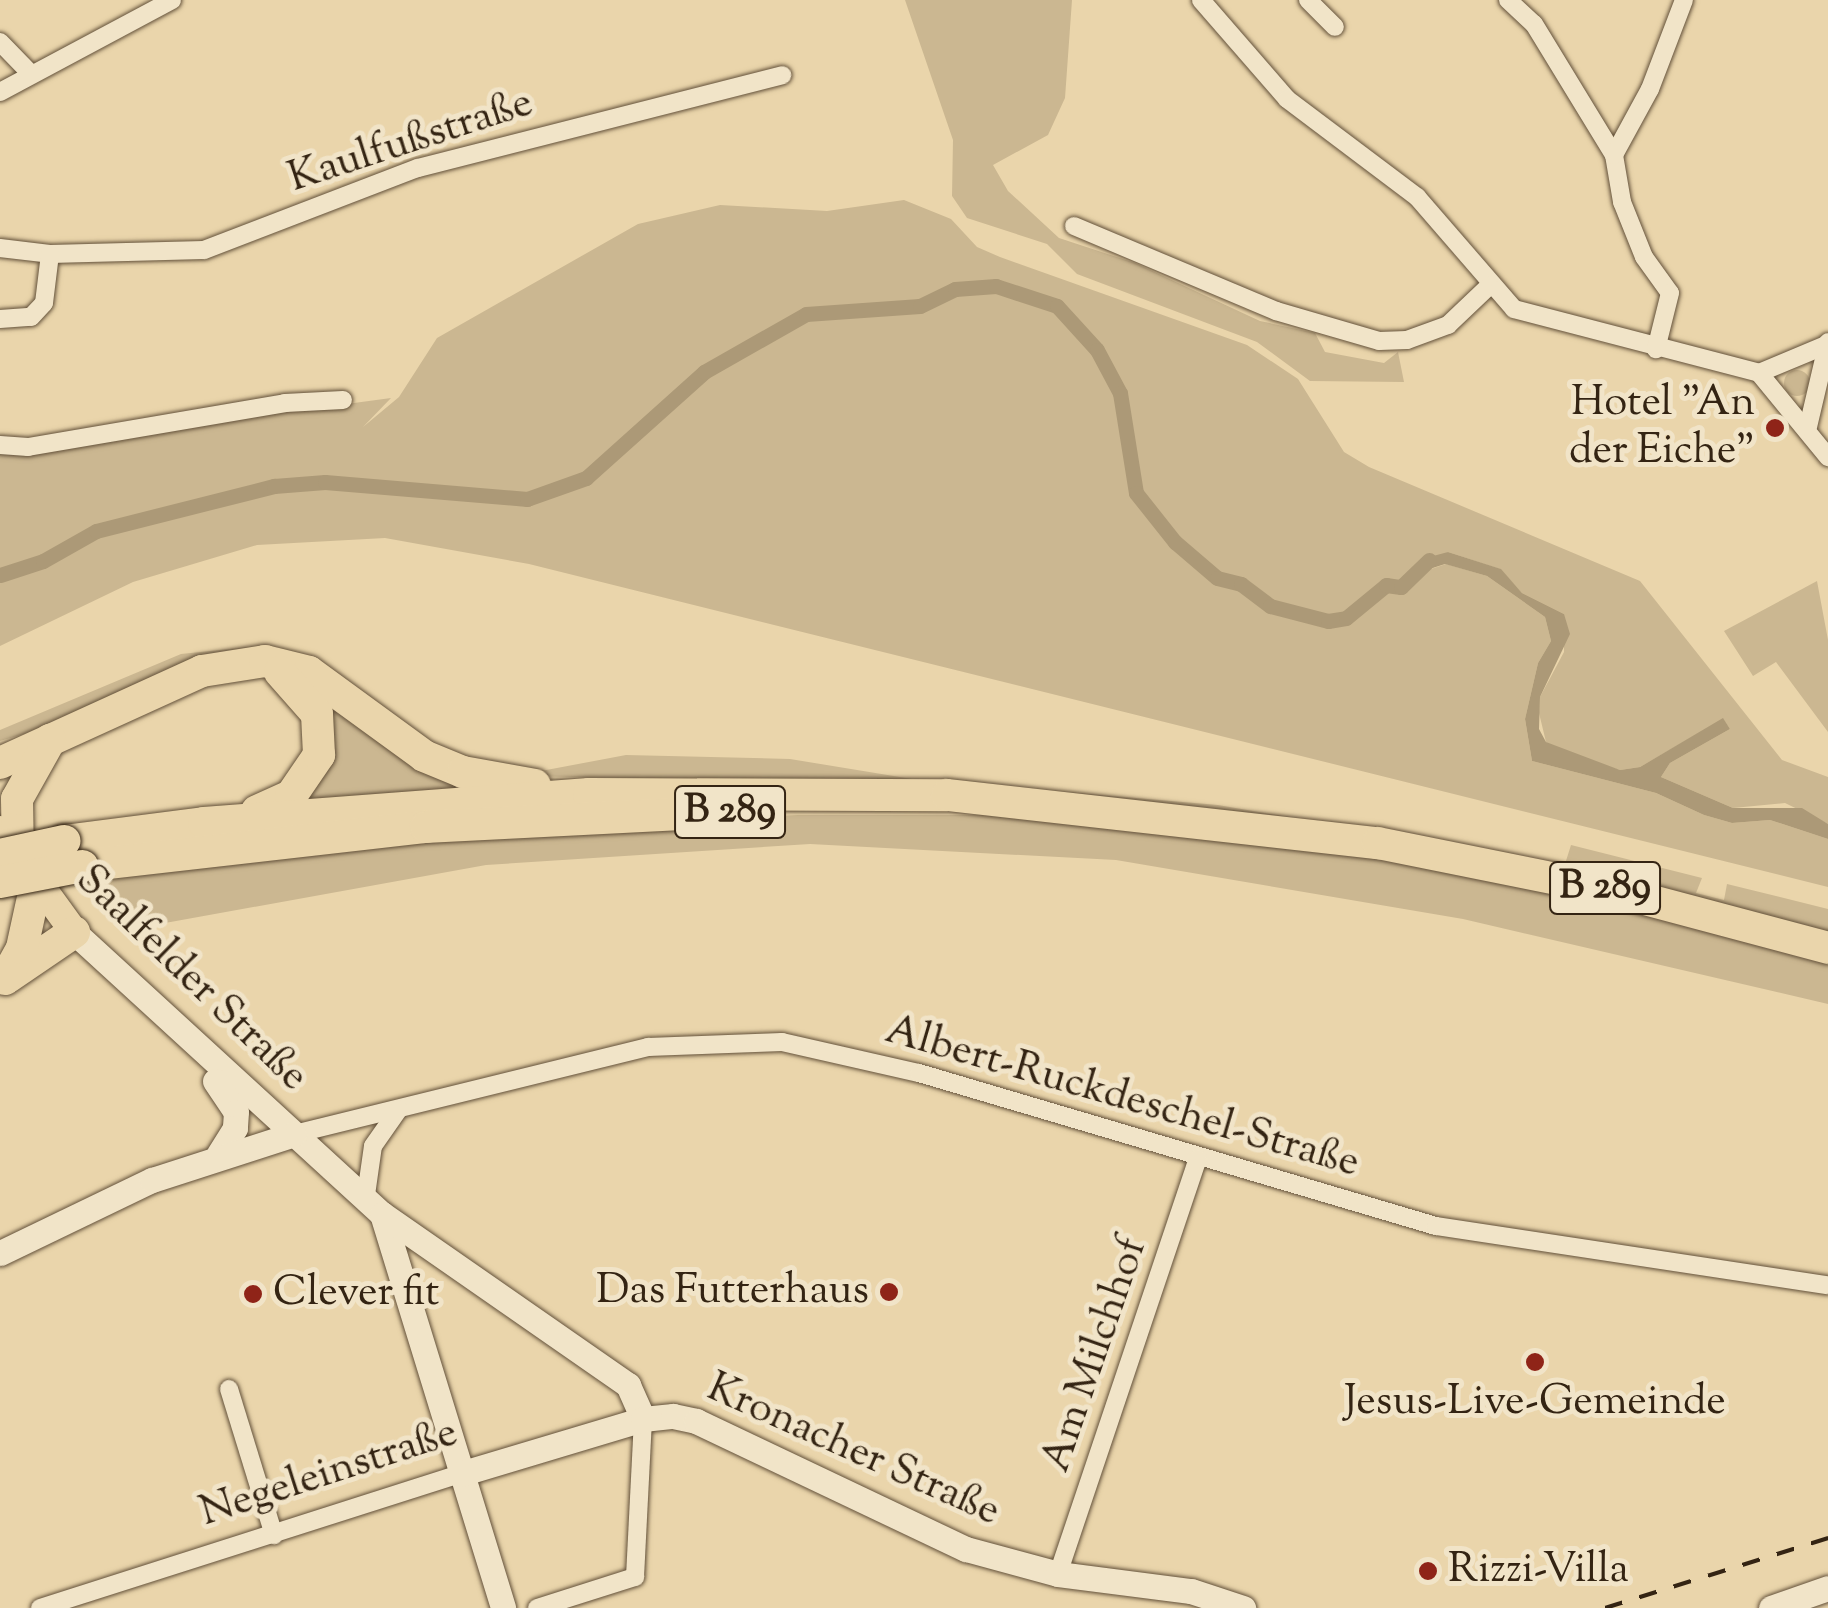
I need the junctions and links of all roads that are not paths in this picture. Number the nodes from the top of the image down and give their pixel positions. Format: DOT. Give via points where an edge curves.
graph roads {
  1 [pos="172,0"];
  2 [pos="1201,0"];
  3 [pos="1308,0"];
  4 [pos="1508,0"];
  5 [pos="1684,0"];
  6 [pos="1335,27"];
  7 [pos="0,42"];
  8 [pos="32,74"];
  9 [pos="782,75"];
  10 [pos="0,92"];
  11 [pos="1614,155"];
  12 [pos="1074,226"];
  13 [pos="0,248"];
  14 [pos="50,254"];
  15 [pos="1489,286"];
  16 [pos="0,319"];
  17 [pos="1827,344"];
  18 [pos="1656,348"];
  19 [pos="1759,374"];
  20 [pos="343,400"];
  21 [pos="1808,428"];
  22 [pos="0,445"];
  23 [pos="1828,457"];
  24 [pos="265,661"];
  25 [pos="50,740"];
  26 [pos="0,763"];
  27 [pos="589,794"];
  28 [pos="1034,805"];
  29 [pos="204,822"];
  30 [pos="73,853"];
  31 [pos="11,862"];
  32 [pos="74,932"];
  33 [pos="1828,948"];
  34 [pos="2,980"];
  35 [pos="183,1037"];
  36 [pos="399,1109"];
  37 [pos="294,1134"];
  38 [pos="219,1154"];
  39 [pos="1198,1159"];
  40 [pos="374,1204"];
  41 [pos="0,1253"];
  42 [pos="1828,1284"];
  43 [pos="229,1388"];
  44 [pos="644,1419"];
  45 [pos="460,1474"];
  46 [pos="274,1535"];
  47 [pos="1058,1574"];
  48 [pos="1828,1588"];
  49 [pos="40,1608"];
  50 [pos="503,1608"];
  51 [pos="536,1608"];
  52 [pos="1242,1608"];
  53 [pos="1772,1608"];
  1 -- 8 [label="street"];
  2 -- 15 [label="street" via="1287,99 1417,198"];
  3 -- 6 [label="street"];
  4 -- 11 [label="street" via="1534,24"];
  5 -- 11 [label="street" via="1650,89"];
  7 -- 8 [label="street"];
  8 -- 10 [label="street"];
  9 -- 14 [label="street, Kaulfußstraße" via="418,168 204,250"];
  11 -- 18 [label="street" via="1622,202 1644,257 1670,293"];
  12 -- 15 [label="street" via="1276,311 1379,341 1407,340 1448,325"];
  13 -- 14 [label="street, Kaulfußstraße"];
  14 -- 16 [label="street" via="44,303 31,317"];
  15 -- 18 [label="street" via="1539,320"];
  17 -- 19 [label="street"];
  17 -- 21 [label="street"];
  18 -- 19 [label="street"];
  19 -- 21 [label="street"];
  20 -- 22 [label="street" via="285,403 28,447"];
  21 -- 23 [label="street"];
  24 -- 25 [label="highway" via="202,671"];
  24 -- 27 [label="highway" via="309,672 424,756 463,772"];
  24 -- 29 [label="highway" via="309,699 321,735 318,755 291,796"];
  25 -- 26 [label="highway"];
  25 -- 31 [label="highway" via="17,799"];
  27 -- 28 [label="highway, B 289" via="857,790"];
  27 -- 29 [label="highway, B 289"];
  28 -- 30 [label="highway, B 289" via="426,827"];
  28 -- 33 [label="highway, B 289" via="1378,843 1607,889"];
  29 -- 30 [label="highway"];
  30 -- 31 [label="highway, bridge"];
  31 -- 32 [label="main road, Saalfelder Straße"];
  31 -- 34 [label="highway" via="22,948"];
  32 -- 34 [label="highway"];
  32 -- 35 [label="street, Saalfelder Straße"];
  35 -- 37 [label="street, Saalfelder Straße"];
  35 -- 38 [label="street" via="198,1066 230,1094 236,1112"];
  36 -- 37 [label="street, Albert-Ruckdeschel-Straße"];
  36 -- 39 [label="street, Albert-Ruckdeschel-Straße" via="648,1047 782,1042 919,1073"];
  36 -- 40 [label="street" via="373,1146"];
  37 -- 38 [label="street"];
  37 -- 40 [label="street, Kronacher Straße"];
  38 -- 41 [label="street" via="96,1204"];
  39 -- 42 [label="street, Albert-Ruckdeschel-Straße" via="1436,1226"];
  39 -- 47 [label="street, Am Milchhof"];
  40 -- 44 [label="street, Kronacher Straße" via="628,1386"];
  40 -- 45 [label="street"];
  43 -- 46 [label="street"];
  44 -- 45 [label="street, Negeleinstraße"];
  44 -- 47 [label="street, Kronacher Straße" via="696,1421 884,1516 966,1549"];
  44 -- 51 [label="street" via="636,1577"];
  45 -- 46 [label="street, Negeleinstraße"];
  45 -- 50 [label="street"];
  46 -- 49 [label="street, Negeleinstraße"];
  47 -- 52 [label="street, Kronacher Straße" via="1191,1591"];
  48 -- 53 [label="street"];
}
